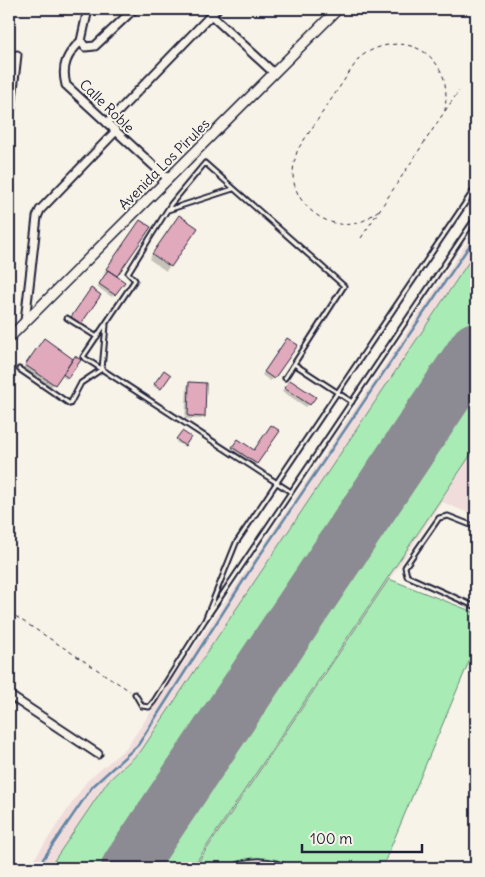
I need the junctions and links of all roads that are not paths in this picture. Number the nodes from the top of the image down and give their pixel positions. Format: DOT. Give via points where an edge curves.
graph roads {
  1 [pos="88,9"];
  2 [pos="134,9"];
  3 [pos="217,9"];
  4 [pos="338,9"];
  5 [pos="211,15"];
  6 [pos="81,41"];
  7 [pos="17,55"];
  8 [pos="274,73"];
  9 [pos="107,123"];
  10 [pos="9,126"];
  11 [pos="115,132"];
  12 [pos="168,179"];
  13 [pos="476,187"];
  14 [pos="234,189"];
  15 [pos="471,194"];
  16 [pos="476,197"];
  17 [pos="168,210"];
  18 [pos="476,217"];
  19 [pos="67,318"];
  20 [pos="25,321"];
  21 [pos="106,324"];
  22 [pos="97,337"];
  23 [pos="9,338"];
  24 [pos="294,364"];
  25 [pos="19,369"];
  26 [pos="102,369"];
  27 [pos="286,378"];
  28 [pos="338,392"];
  29 [pos="352,402"];
  30 [pos="277,483"];
  31 [pos="291,492"];
  32 [pos="476,528"];
  33 [pos="474,606"];
  34 [pos="205,620"];
  35 [pos="135,694"];
  36 [pos="9,695"];
  37 [pos="98,754"];
  38 [pos="232,868"];
  39 [pos="289,868"];
  1 -- 6 [label="street"];
  2 -- 6 [label="street" via="95,46 85,47"];
  3 -- 5 [label="street"];
  4 -- 8 [label="street, Avenida Los Pirules"];
  5 -- 8 [label="street"];
  5 -- 9 [label="street"];
  6 -- 9 [label="street, Calle Roble" via="64,63 66,85"];
  7 -- 10 [label="street"];
  8 -- 12 [label="street, Avenida Los Pirules"];
  9 -- 11 [label="street, Calle Roble"];
  11 -- 12 [label="street, Calle Roble"];
  11 -- 20 [label="street" via="40,210"];
  12 -- 20 [label="street, Avenida Los Pirules"];
  13 -- 15 [label="lane"];
  14 -- 17 [label="lane"];
  14 -- 17 [label="lane" via="205,163"];
  14 -- 24 [label="lane" via="344,286"];
  15 -- 16 [label="lane"];
  15 -- 28 [label="lane"];
  17 -- 21 [label="lane" via="128,273 135,280"];
  18 -- 29 [label="lane"];
  19 -- 22 [label="lane"];
  20 -- 23 [label="street, Avenida Los Pirules"];
  21 -- 22 [label="lane"];
  21 -- 26 [label="lane"];
  22 -- 26 [label="lane" via="83,357"];
  24 -- 27 [label="lane"];
  24 -- 28 [label="lane"];
  25 -- 26 [label="lane" via="70,404 81,383"];
  26 -- 30 [label="lane"];
  28 -- 29 [label="lane"];
  28 -- 30 [label="lane"];
  29 -- 31 [label="lane"];
  30 -- 31 [label="lane"];
  30 -- 34 [label="lane" via="236,544"];
  31 -- 34 [label="lane"];
  32 -- 33 [label="lane" via="448,516 439,518 404,567 407,576"];
  34 -- 35 [label="lane" via="149,707 142,706"];
  36 -- 37 [label="street"];
  38 -- 39 [label="lane" via="264,861"];
}
